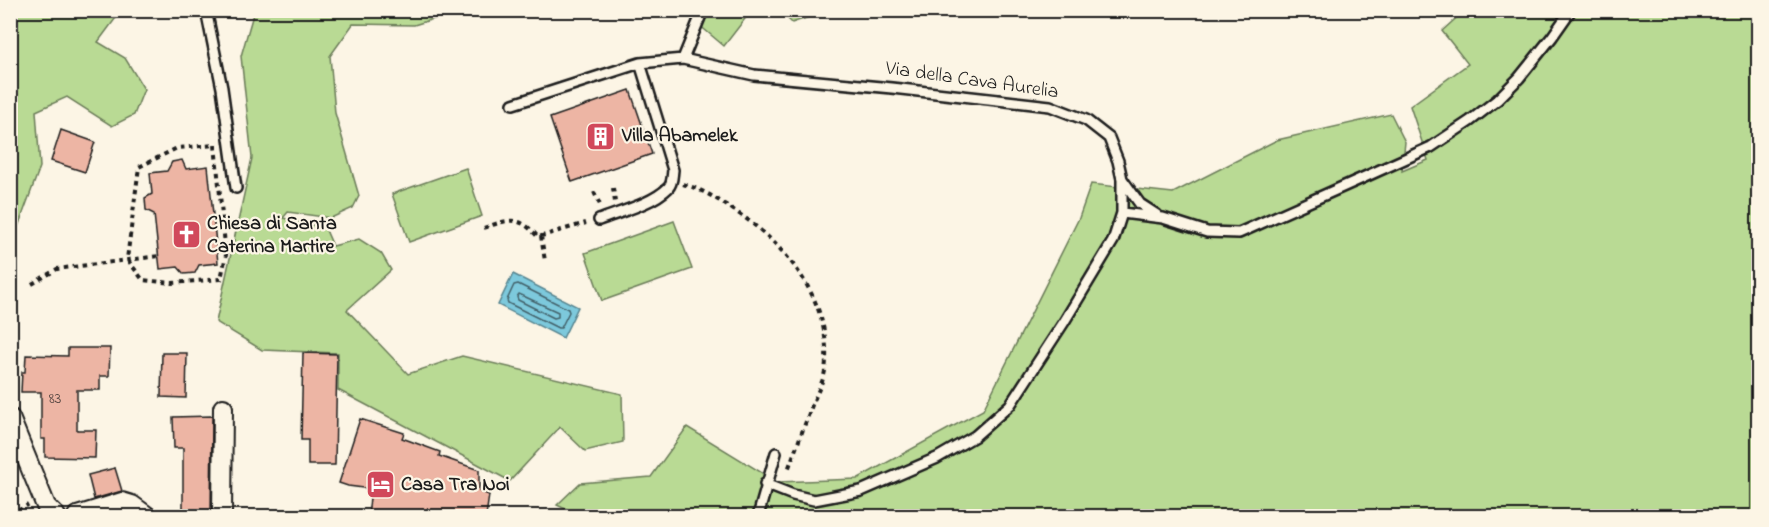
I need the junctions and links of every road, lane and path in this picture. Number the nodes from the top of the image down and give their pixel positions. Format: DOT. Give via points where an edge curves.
graph roads {
  1 [pos="206,10"];
  2 [pos="704,10"];
  3 [pos="1571,10"];
  4 [pos="683,59"];
  5 [pos="640,63"];
  6 [pos="513,104"];
  7 [pos="1122,179"];
  8 [pos="672,181"];
  9 [pos="236,188"];
  10 [pos="613,188"];
  11 [pos="594,192"];
  12 [pos="598,200"];
  13 [pos="615,200"];
  14 [pos="1122,213"];
  15 [pos="1163,218"];
  16 [pos="598,220"];
  17 [pos="484,228"];
  18 [pos="541,236"];
  19 [pos="159,256"];
  20 [pos="127,259"];
  21 [pos="545,261"];
  22 [pos="32,284"];
  23 [pos="223,408"];
  24 [pos="10,418"];
  25 [pos="776,453"];
  26 [pos="765,484"];
  27 [pos="780,490"];
  28 [pos="56,516"];
  29 [pos="77,516"];
  30 [pos="147,516"];
  31 [pos="222,516"];
  32 [pos="758,516"];
  1 -- 9 [label="lane"];
  2 -- 4 [label="lane"];
  3 -- 15 [label="lane" via="1497,100 1431,147 1239,233 1207,232"];
  4 -- 5 [label="lane, Via della Cava Aurelia"];
  4 -- 7 [label="lane, Via della Cava Aurelia" via="754,75 1050,106 1086,120 1109,138"];
  5 -- 6 [label="lane, Via della Cava Aurelia"];
  5 -- 8 [label="lane" via="673,170"];
  7 -- 14 [label="lane, Via della Cava Aurelia"];
  7 -- 15 [label="lane" via="1140,204"];
  8 -- 16 [label="lane" via="648,201"];
  8 -- 27 [label="path" via="703,190 755,224 789,257 815,301 822,322 825,372"];
  10 -- 13 [label="path"];
  11 -- 12 [label="path"];
  14 -- 15 [label="lane"];
  14 -- 27 [label="lane, Via della Cava Aurelia" via="1113,241 1065,322 1010,405 975,436 937,458 861,491 814,500"];
  16 -- 18 [label="path"];
  17 -- 18 [label="path" via="513,220"];
  18 -- 21 [label="path"];
  19 -- 20 [label="path"];
  20 -- 20 [label="path" via="139,167 177,148 215,145 226,255 221,279 172,283 143,280"];
  20 -- 22 [label="path" via="57,268"];
  23 -- 31 [label="street"];
  24 -- 28 [label="street" via="46,506"];
  25 -- 26 [label="lane"];
  26 -- 27 [label="lane, Via della Cava Aurelia"];
  26 -- 32 [label="lane"];
  29 -- 30 [label="street" via="122,502"];
}
